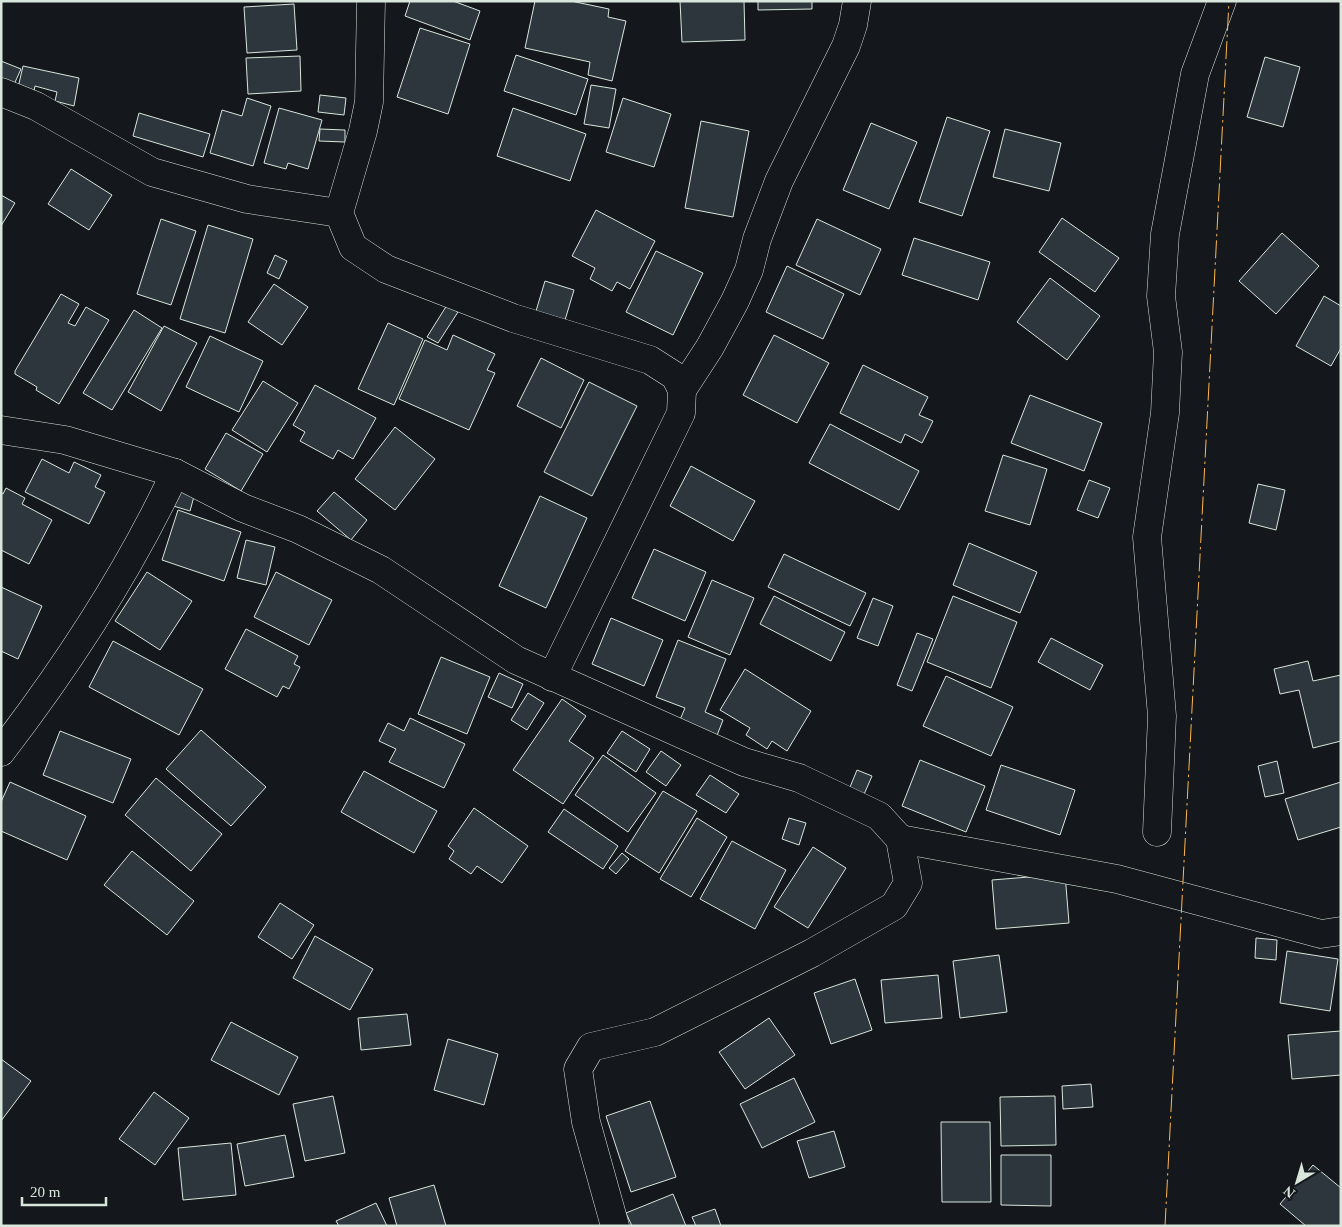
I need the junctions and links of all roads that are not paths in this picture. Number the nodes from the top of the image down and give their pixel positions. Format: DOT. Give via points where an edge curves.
graph roads {
  1 [pos="371,1"];
  2 [pos="857,1"];
  3 [pos="1222,1"];
  4 [pos="1,92"];
  5 [pos="339,213"];
  6 [pos="682,390"];
  7 [pos="1,430"];
  8 [pos="175,473"];
  9 [pos="552,677"];
  10 [pos="1,752"];
  11 [pos="1157,832"];
  12 [pos="900,839"];
  13 [pos="1341,931"];
  14 [pos="615,1226"];
  1 -- 5 [label="street" via="369,102"];
  2 -- 6 [label="street" via="846,46 779,182 756,239 749,270 710,347"];
  3 -- 11 [label="street" via="1195,74 1165,242 1161,296 1168,352 1165,413 1147,537 1162,716"];
  4 -- 5 [label="street" via="36,106 152,172 247,199"];
  5 -- 6 [label="street" via="353,247 386,269 513,318 650,360 675,376"];
  6 -- 9 [label="street" via="681,413"];
  7 -- 8 [label="street" via="65,440"];
  8 -- 9 [label="street" via="243,508 298,529 381,570 516,660"];
  8 -- 10 [label="street" via="93,620 35,708"];
  9 -- 12 [label="street" via="744,762 799,778 879,816"];
  12 -- 13 [label="street" via="1117,879 1321,934"];
  12 -- 14 [label="street" via="908,883 894,906 820,949 655,1032 591,1047 578,1069 586,1122"];
}
